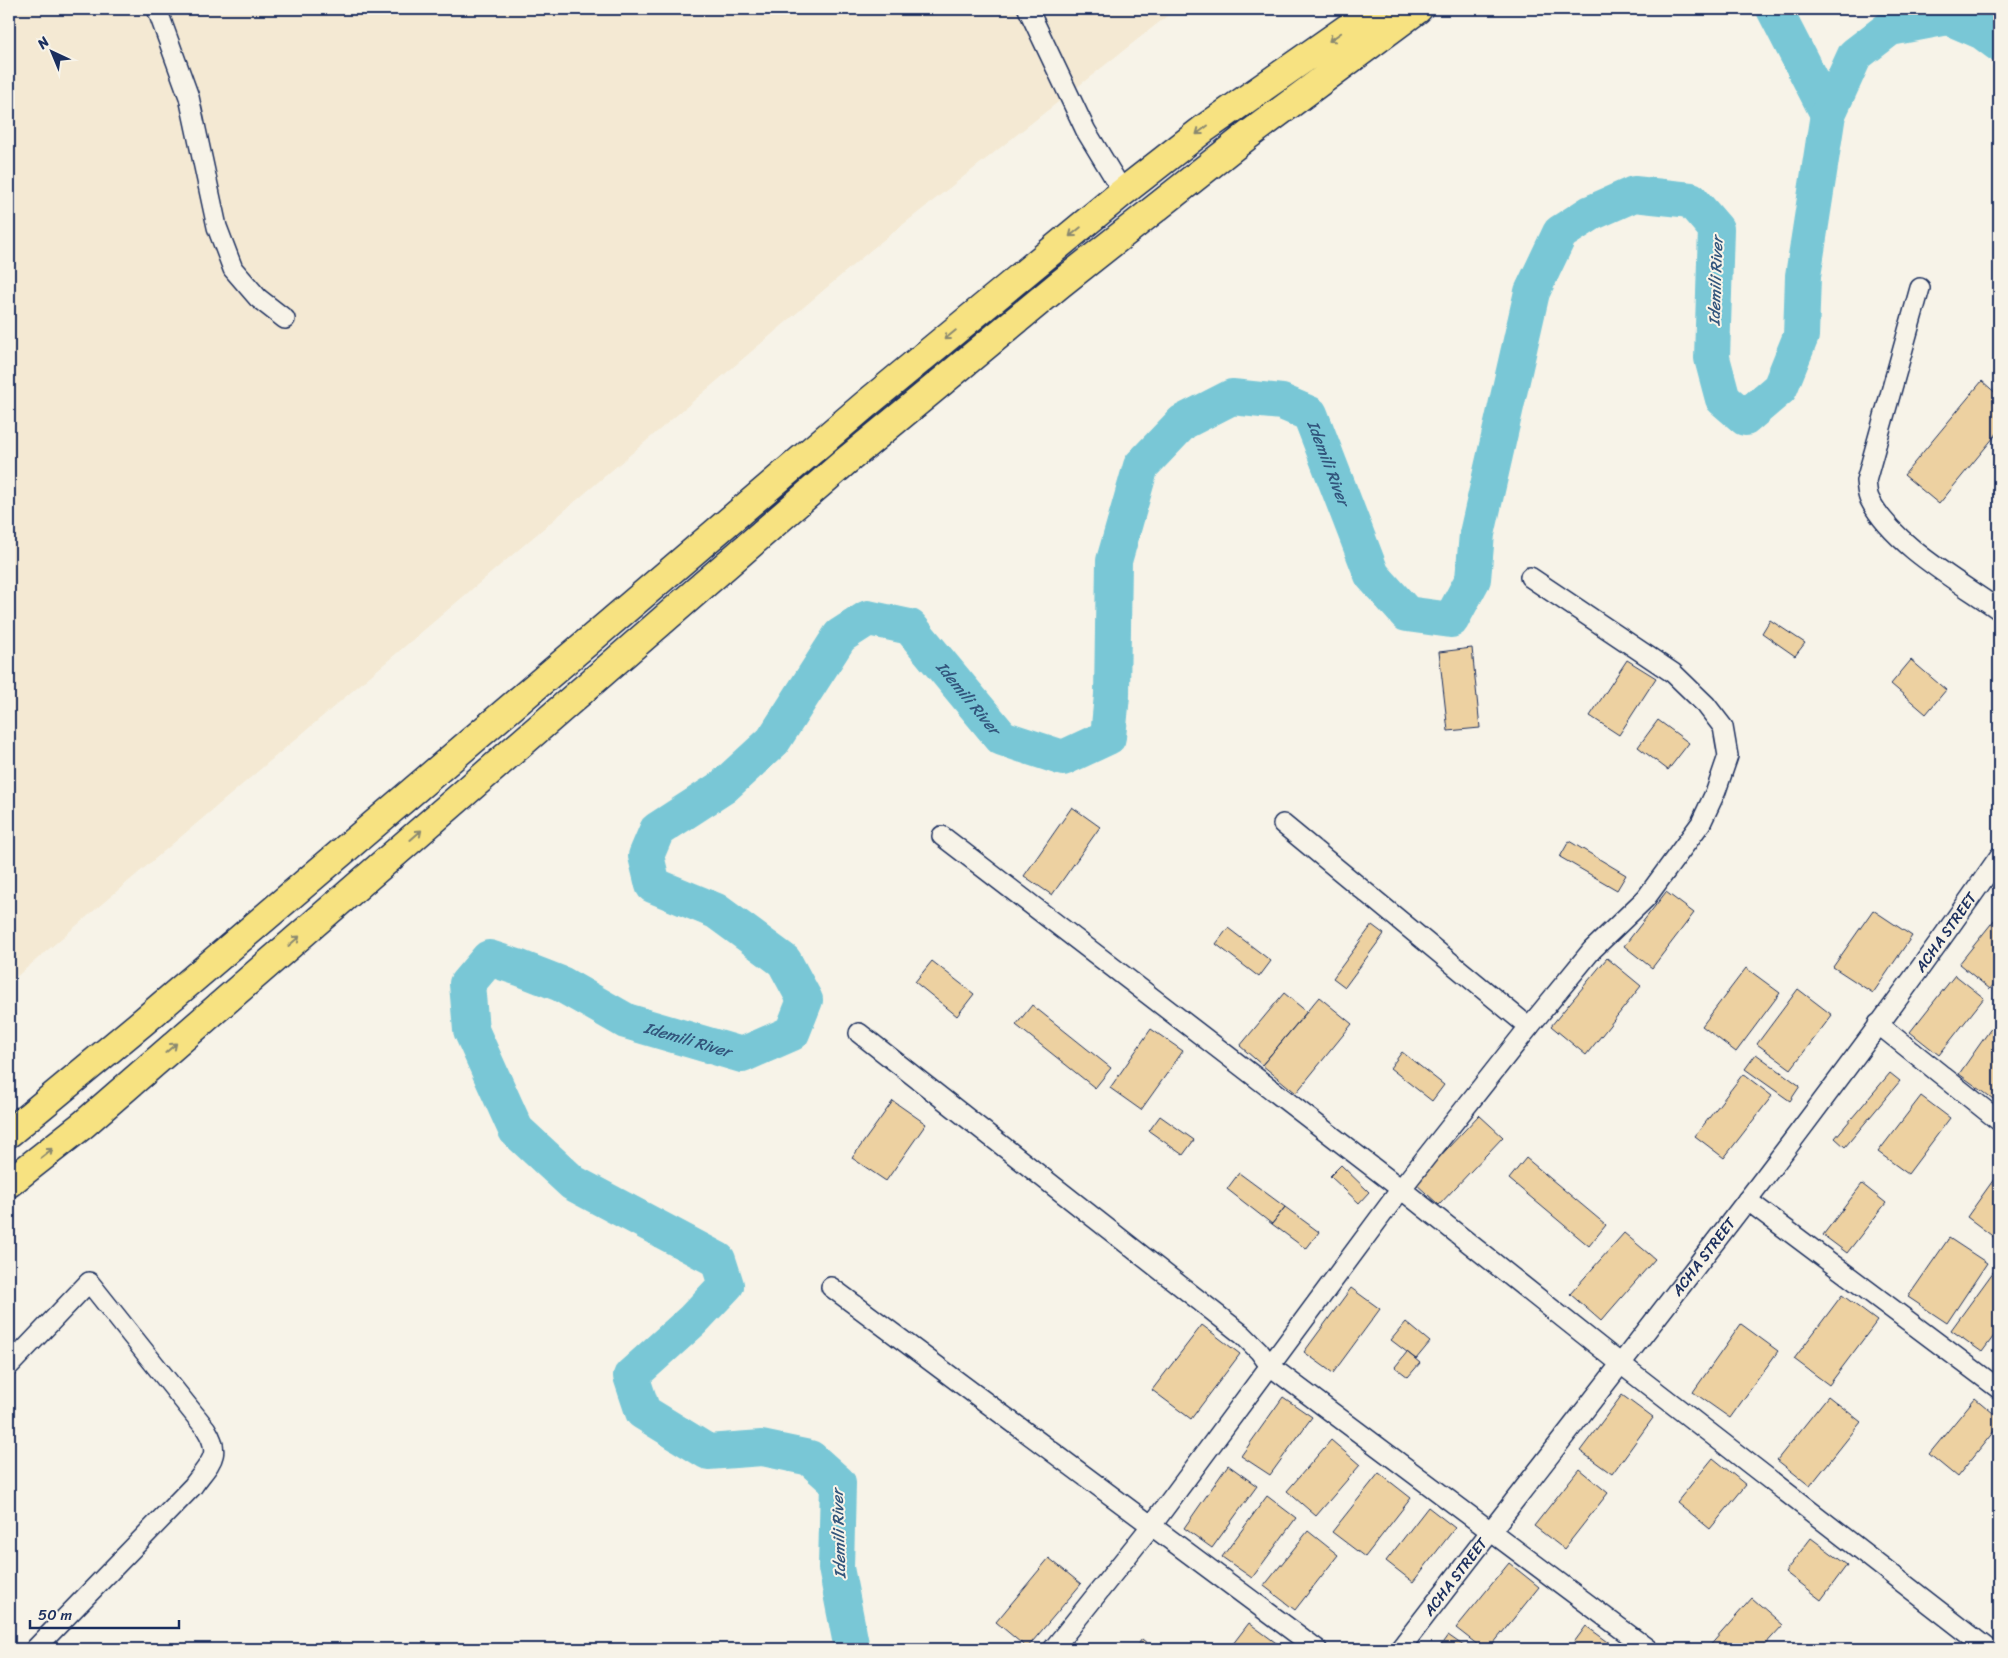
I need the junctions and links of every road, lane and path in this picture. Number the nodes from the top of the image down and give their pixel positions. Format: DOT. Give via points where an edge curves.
graph roads {
  1 [pos="157,9"];
  2 [pos="1028,9"];
  3 [pos="1375,9"];
  4 [pos="1418,9"];
  5 [pos="1123,192"];
  6 [pos="1920,288"];
  7 [pos="285,319"];
  8 [pos="1530,577"];
  9 [pos="1999,610"];
  10 [pos="1282,824"];
  11 [pos="942,836"];
  12 [pos="1999,857"];
  13 [pos="1878,1024"];
  14 [pos="1529,1028"];
  15 [pos="859,1033"];
  16 [pos="1999,1121"];
  17 [pos="9,1133"];
  18 [pos="9,1183"];
  19 [pos="1401,1189"];
  20 [pos="1746,1200"];
  21 [pos="831,1287"];
  22 [pos="1621,1364"];
  23 [pos="9,1366"];
  24 [pos="1270,1366"];
  25 [pos="1999,1388"];
  26 [pos="1152,1525"];
  27 [pos="1490,1532"];
  28 [pos="35,1649"];
  29 [pos="1052,1649"];
  30 [pos="1317,1649"];
  31 [pos="1400,1649"];
  32 [pos="1648,1649"];
  33 [pos="1988,1649"];
  1 -- 7 [label="street" via="189,97 217,226 233,269 258,298"];
  2 -- 5 [label="street" via="1086,131"];
  3 -- 5 [label="highway, one-way" via="1205,128"];
  18 -- 4 [label="highway, one-way" via="84,1124 861,448 1223,154"];
  5 -- 17 [label="highway, one-way" via="865,405"];
  6 -- 9 [label="street" via="1866,481 1869,498 1882,519 1905,543"];
  8 -- 14 [label="street" via="1673,673 1723,727 1728,756 1701,823 1646,898 1592,950"];
  10 -- 14 [label="street"];
  11 -- 19 [label="street"];
  12 -- 13 [label="street, ACHA STREET"];
  13 -- 16 [label="street"];
  13 -- 20 [label="street, ACHA STREET"];
  14 -- 19 [label="street"];
  15 -- 24 [label="street" via="1243,1335"];
  19 -- 22 [label="street"];
  19 -- 24 [label="street"];
  20 -- 22 [label="street, ACHA STREET"];
  20 -- 25 [label="street"];
  21 -- 26 [label="street"];
  22 -- 27 [label="street, ACHA STREET"];
  22 -- 33 [label="street"];
  23 -- 28 [label="street" via="89,1282 214,1442 214,1456 193,1486"];
  24 -- 26 [label="street"];
  24 -- 27 [label="street"];
  26 -- 29 [label="street"];
  26 -- 30 [label="street"];
  27 -- 31 [label="street, ACHA STREET"];
  27 -- 32 [label="street"];
}
